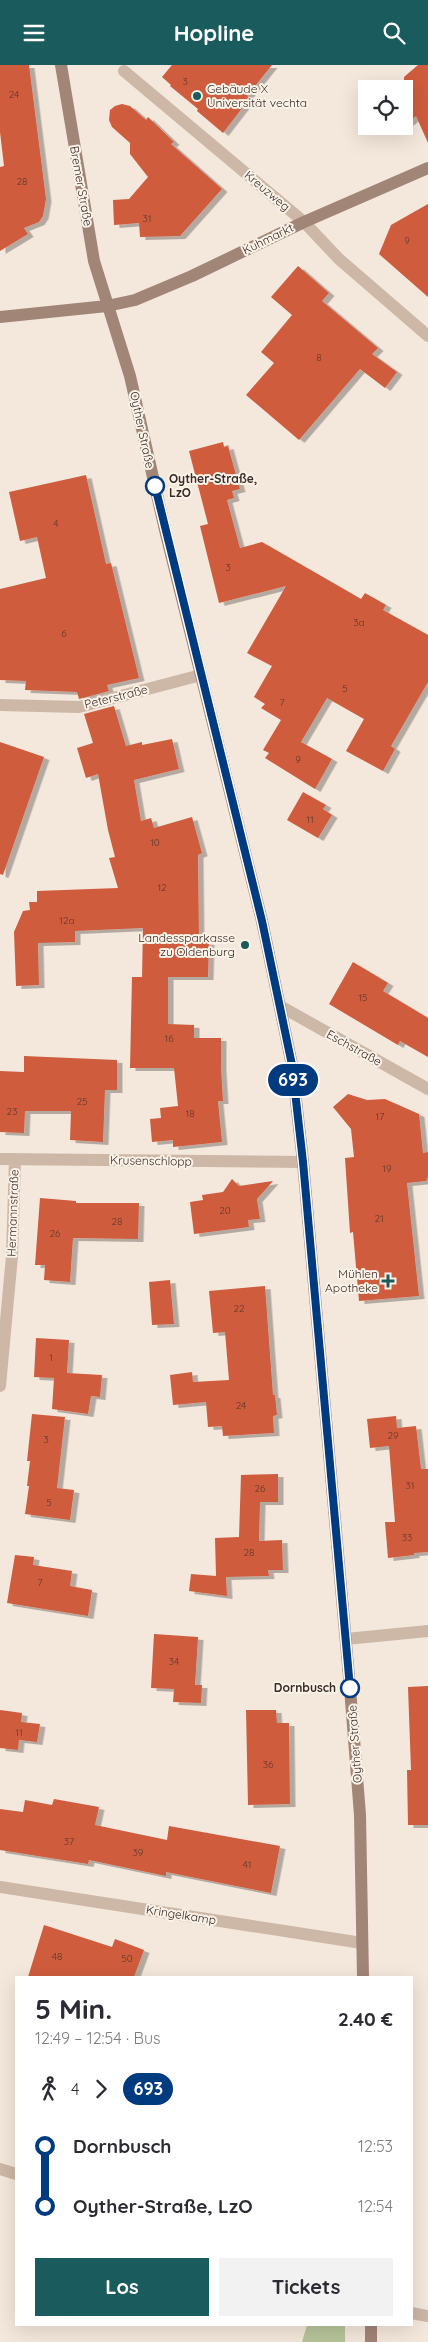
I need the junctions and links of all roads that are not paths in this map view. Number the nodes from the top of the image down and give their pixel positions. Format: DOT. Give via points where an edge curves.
graph roads {
  1 [pos="61,65"];
  2 [pos="124,71"];
  3 [pos="428,168"];
  4 [pos="304,222"];
  5 [pos="107,306"];
  6 [pos="0,317"];
  7 [pos="428,336"];
  8 [pos="201,675"];
  9 [pos="0,705"];
  10 [pos="280,1007"];
  11 [pos="428,1089"];
  12 [pos="0,1159"];
  13 [pos="15,1159"];
  14 [pos="303,1162"];
  15 [pos="0,1386"];
  16 [pos="428,1631"];
  17 [pos="346,1639"];
  18 [pos="0,1887"];
  19 [pos="362,1943"];
  20 [pos="363,1976"];
  21 [pos="0,2169"];
  22 [pos="15,2174"];
  23 [pos="413,2313"];
  24 [pos="428,2316"];
  25 [pos="371,2326"];
  26 [pos="371,2342"];
  1 -- 5 [label="main road, Bremer Straße" via="94,261"];
  2 -- 4 [label="street, Kreuzweg"];
  3 -- 4 [label="main road, Kuhmarkt"];
  4 -- 5 [label="main road, Kuhmarkt" via="192,276 135,300"];
  4 -- 7 [label="street, Kreuzweg" via="339,259"];
  5 -- 6 [label="main road, Kuhmarkt"];
  5 -- 8 [label="main road, Oyther Straße" via="130,376"];
  8 -- 9 [label="street, Peterstraße" via="79,707"];
  8 -- 10 [label="main road, Oyther Straße"];
  10 -- 11 [label="street, Eschstraße"];
  10 -- 14 [label="main road, Oyther Straße" via="292,1065"];
  12 -- 13 [label="street, Krusenschlopp"];
  13 -- 14 [label="street, Krusenschlopp"];
  13 -- 15 [label="street, Hermannstraße" via="12,1257"];
  14 -- 17 [label="main road, Oyther Straße"];
  16 -- 17 [label="street"];
  17 -- 19 [label="main road, Oyther Straße" via="360,1815"];
  18 -- 19 [label="street, Kringelkamp"];
  19 -- 20 [label="main road, Oyther Straße"];
  21 -- 22 [label="street"];
  23 -- 24 [label="street"];
  25 -- 26 [label="main road"];
}
